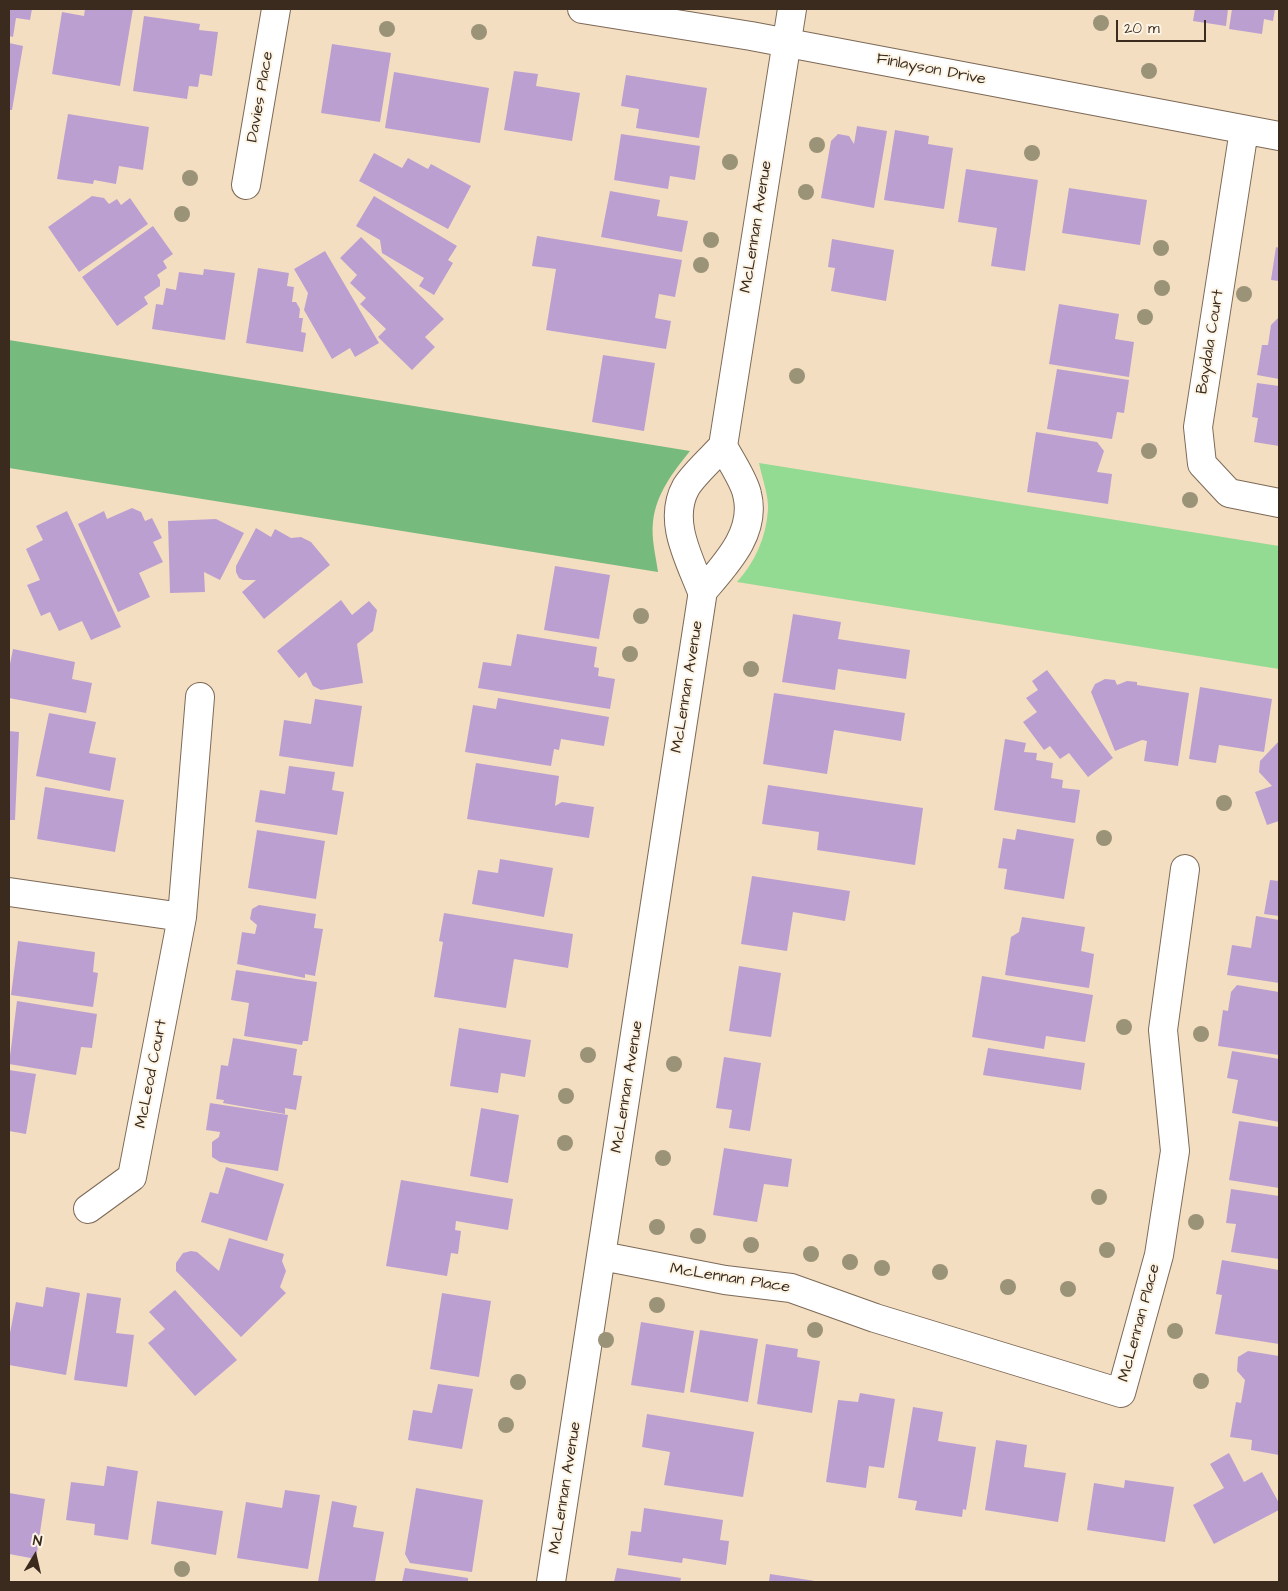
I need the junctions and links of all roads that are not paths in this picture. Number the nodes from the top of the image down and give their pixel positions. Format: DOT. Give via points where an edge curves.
graph roads {
  1 [pos="276,9"];
  2 [pos="582,9"];
  3 [pos="792,9"];
  4 [pos="786,42"];
  5 [pos="1244,130"];
  6 [pos="1279,136"];
  7 [pos="246,185"];
  8 [pos="723,446"];
  9 [pos="1279,503"];
  10 [pos="702,592"];
  11 [pos="200,697"];
  12 [pos="1185,869"];
  13 [pos="9,892"];
  14 [pos="182,917"];
  15 [pos="88,1209"];
  16 [pos="602,1256"];
  17 [pos="551,1582"];
  1 -- 7 [label="street, Davies Place"];
  2 -- 4 [label="street, Finlayson Drive"];
  3 -- 4 [label="street, McLennan Avenue"];
  4 -- 5 [label="street, Finlayson Drive"];
  4 -- 8 [label="street, McLennan Avenue"];
  5 -- 6 [label="street, Finlayson Drive"];
  5 -- 9 [label="street, Baydala Court" via="1198,427 1202,464 1229,493"];
  8 -- 10 [label="street, McLennan Avenue" via="686,487 680,511 680,535"];
  8 -- 10 [label="street" via="747,494 748,522 738,548"];
  10 -- 16 [label="street, McLennan Avenue"];
  11 -- 14 [label="street, McLeod Court"];
  12 -- 16 [label="street, McLennan Place" via="1163,1030 1175,1151 1159,1255 1121,1393 875,1318 791,1288 725,1280"];
  13 -- 14 [label="street"];
  14 -- 15 [label="street, McLeod Court" via="132,1177"];
  16 -- 17 [label="street, McLennan Avenue"];
}
